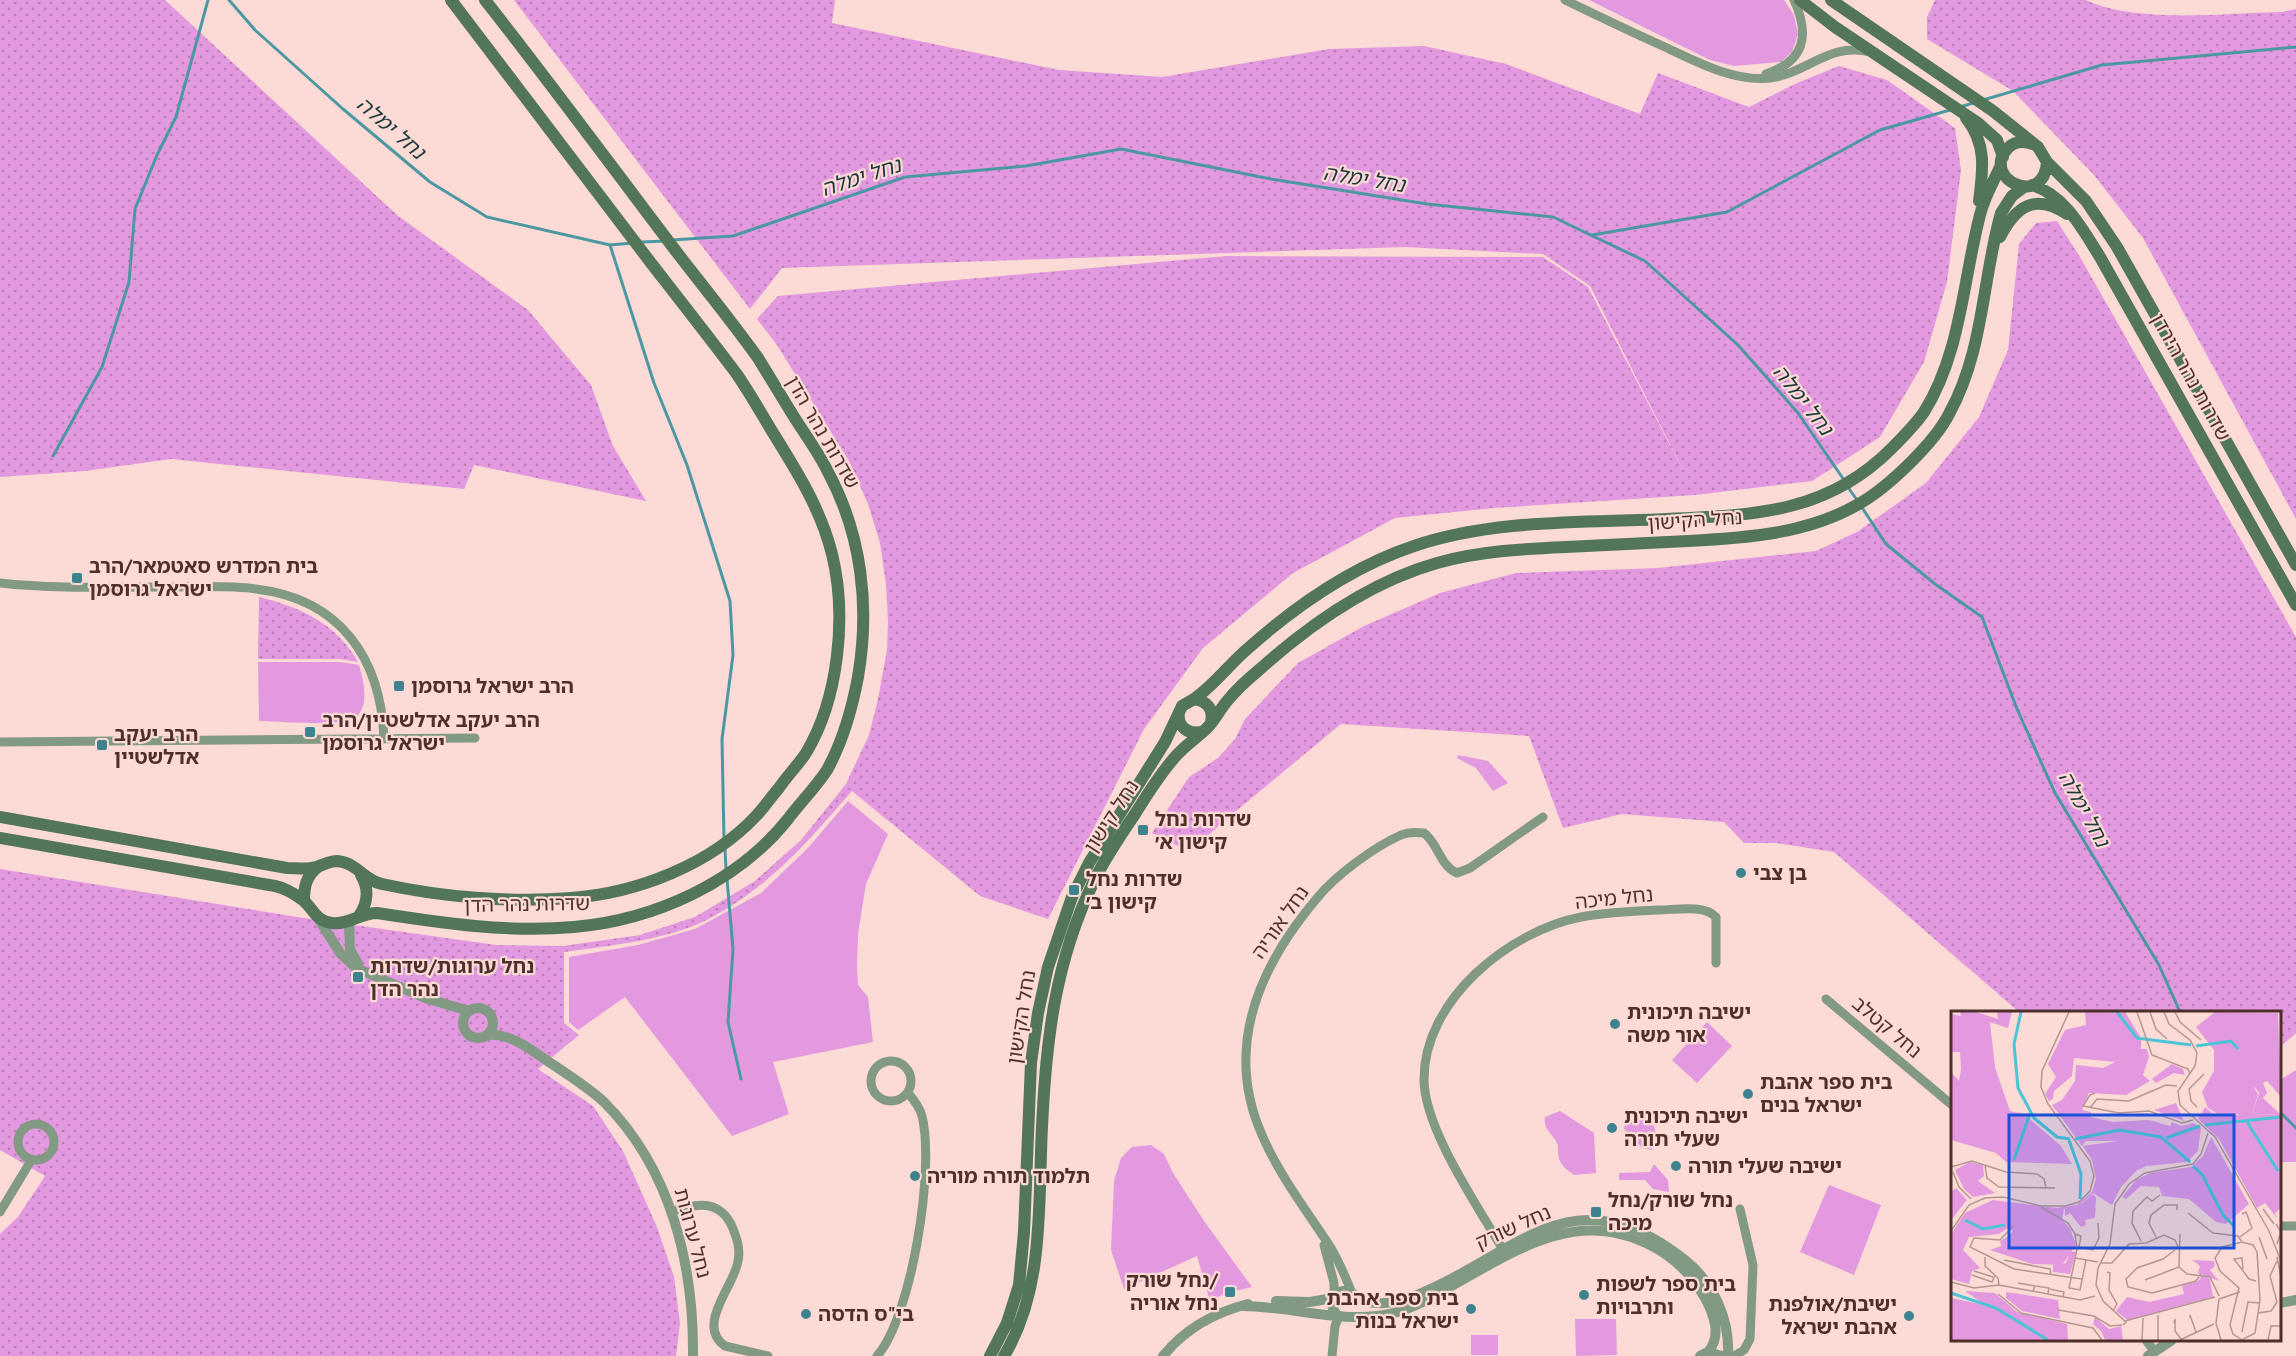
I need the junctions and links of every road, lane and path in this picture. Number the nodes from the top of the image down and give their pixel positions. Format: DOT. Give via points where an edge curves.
graph roads {
  1 [pos="451,0"];
  2 [pos="484,0"];
  3 [pos="1565,0"];
  4 [pos="1794,0"];
  5 [pos="1800,0"];
  6 [pos="1831,0"];
  7 [pos="1875,53"];
  8 [pos="1740,76"];
  9 [pos="1957,108"];
  10 [pos="2033,144"];
  11 [pos="2002,161"];
  12 [pos="2047,162"];
  13 [pos="2028,186"];
  14 [pos="2075,219"];
  15 [pos="1972,251"];
  16 [pos="1993,251"];
  17 [pos="2296,565"];
  18 [pos="0,583"];
  19 [pos="2296,605"];
  20 [pos="1194,699"];
  21 [pos="1179,711"];
  22 [pos="1211,722"];
  23 [pos="1202,732"];
  24 [pos="475,738"];
  25 [pos="384,739"];
  26 [pos="0,742"];
  27 [pos="0,817"];
  28 [pos="1543,817"];
  29 [pos="0,838"];
  30 [pos="319,866"];
  31 [pos="360,872"];
  32 [pos="304,902"];
  33 [pos="318,918"];
  34 [pos="354,918"];
  35 [pos="1716,963"];
  36 [pos="363,972"];
  37 [pos="425,998"];
  38 [pos="1826,999"];
  39 [pos="469,1011"];
  40 [pos="493,1023"];
  41 [pos="463,1026"];
  42 [pos="487,1035"];
  43 [pos="514,1041"];
  44 [pos="908,1093"];
  45 [pos="1951,1103"];
  46 [pos="32,1160"];
  47 [pos="1740,1209"];
  48 [pos="0,1212"];
  49 [pos="671,1212"];
  50 [pos="1317,1228"];
  51 [pos="1505,1252"];
  52 [pos="1354,1294"];
  53 [pos="1334,1297"];
  54 [pos="2296,1300"];
  55 [pos="2281,1303"];
  56 [pos="1242,1306"];
  57 [pos="1342,1316"];
  58 [pos="2170,1341"];
  59 [pos="2151,1353"];
  60 [pos="1704,1354"];
  61 [pos="693,1356"];
  62 [pos="768,1356"];
  63 [pos="877,1356"];
  64 [pos="990,1356"];
  65 [pos="1004,1356"];
  66 [pos="1163,1356"];
  67 [pos="1332,1356"];
  68 [pos="1722,1356"];
  69 [pos="1728,1356"];
  70 [pos="1734,1356"];
  1 -- 31 [label="main road, שדרות נהר הדן" via="738,376 807,487 832,556 838,589 838,644 823,716 805,754 756,817 699,859 623,890 572,898 517,899 431,892 376,884"];
  2 -- 34 [label="main road, שדרות נהר הדן" via="757,358 828,472 857,548 863,586 863,647 846,727 826,771 772,838 710,886 628,919 574,927 457,925 377,913"];
  3 -- 8 [label="street" via="1705,65"];
  4 -- 8 [label="street" via="1803,31 1794,58 1766,74"];
  5 -- 7 [label="main road"];
  6 -- 10 [label="main road" via="1993,111"];
  7 -- 8 [label="street" via="1840,50 1779,76"];
  7 -- 9 [label="main road"];
  9 -- 11 [label="main road" via="1997,140"];
  9 -- 15 [label="main road" via="1973,127 1983,152"];
  10 -- 11 [label="main road" via="2015,144"];
  10 -- 12 [label="main road"];
  11 -- 13 [label="main road" via="2006,178 2018,186"];
  11 -- 15 [label="main road" via="1980,212"];
  12 -- 13 [label="main road" via="2043,176"];
  12 -- 17 [label="main road, שדרות נהר הירדן" via="2086,201 2117,246"];
  13 -- 14 [label="main road, שדרות נהר הירדן" via="2041,188 2056,198"];
  13 -- 16 [label="main road, נחל הקישון" via="2012,196 2001,213"];
  14 -- 16 [label="main road" via="2044,204 2028,205 2013,215"];
  14 -- 19 [label="main road, שדרות נהר הירדן" via="2118,287"];
  15 -- 20 [label="main road, נחל הקישון" via="1953,343 1930,401 1885,456 1844,487 1768,511 1512,527 1455,534 1420,544 1371,563 1302,605"];
  16 -- 22 [label="main road, נחל הקישון" via="1977,341 1951,412 1901,473 1855,507 1817,523 1772,534 1504,551 1460,557 1418,569 1362,595 1300,635 1241,686"];
  18 -- 25 [label="street" via="253,588 302,601 331,618 363,653 377,686"];
  20 -- 21 [label="main road"];
  20 -- 22 [label="main road" via="1209,706"];
  21 -- 23 [label="main road" via="1179,722 1186,730"];
  21 -- 64 [label="main road, נחל הקישון" via="1165,742 1083,873 1048,967 1031,1063 1019,1285 1007,1323"];
  22 -- 23 [label="main road"];
  23 -- 65 [label="main road, נחל קישון" via="1170,762 1110,851 1084,902 1068,947 1055,992 1045,1064 1032,1287 1019,1329"];
  24 -- 25 [label="street"];
  25 -- 26 [label="street"];
  27 -- 30 [label="main road, שדרות נהר הדן" via="287,868"];
  28 -- 50 [label="street, נחל אוריה" via="1457,873 1448,867 1424,832 1402,834 1365,856 1323,890 1298,920 1266,972 1248,1030 1245,1063 1249,1096 1262,1136"];
  29 -- 32 [label="main road" via="275,886"];
  30 -- 31 [label="main road, שדרות נהר הדן" via="340,861"];
  30 -- 32 [label="main road" via="306,883"];
  31 -- 34 [label="main road" via="366,900"];
  32 -- 33 [label="main road"];
  33 -- 34 [label="main road, שדרות נהר הדן" via="330,923"];
  33 -- 36 [label="street" via="340,953"];
  34 -- 36 [label="street" via="350,950"];
  35 -- 51 [label="street, נחל מיכה" via="1716,917 1708,911 1635,911 1581,917 1555,924 1512,946 1470,978 1450,1005 1437,1023 1425,1056 1426,1100 1440,1137"];
  36 -- 37 [label="street"];
  37 -- 39 [label="street"];
  37 -- 41 [label="street"];
  38 -- 45 [label="street, נחל קטלב"];
  39 -- 40 [label="street" via="485,1010"];
  39 -- 41 [label="street"];
  40 -- 42 [label="street"];
  40 -- 43 [label="street, נחל ערוגות"];
  41 -- 42 [label="street" via="473,1038"];
  42 -- 43 [label="street, נחל ערוגות"];
  43 -- 49 [label="street, נחל ערוגות" via="604,1102 648,1161"];
  44 -- 44 [label="street" via="911,1077 906,1067 895,1061 876,1068 871,1076 871,1086 882,1100 901,1100"];
  44 -- 63 [label="street" via="922,1115 926,1145 918,1245 900,1311"];
  46 -- 46 [label="street" via="44,1158 53,1150 54,1138 42,1125 30,1124 19,1137 22,1154"];
  46 -- 48 [label="street"];
  47 -- 70 [label="street" via="1753,1265 1750,1339 1744,1350"];
  49 -- 61 [label="street, נחל ערוגות" via="689,1283"];
  49 -- 62 [label="street" via="690,1205 712,1206 725,1213 738,1244 738,1263 716,1310 716,1330 725,1346"];
  50 -- 52 [label="street, נחל אוריה"];
  50 -- 53 [label="street, נחל אוריה" via="1327,1254"];
  51 -- 52 [label="street, נחל שורק" via="1401,1300 1371,1302"];
  51 -- 57 [label="street, נחל שורק" via="1404,1311"];
  51 -- 60 [label="street, נחל שורק" via="1542,1239 1593,1230 1614,1232 1648,1244 1676,1260 1705,1297 1716,1333 1713,1347"];
  51 -- 69 [label="street, נחל שורק" via="1538,1231 1575,1221 1616,1223 1642,1231 1686,1260 1706,1281 1725,1322"];
  52 -- 53 [label="street" via="1342,1291"];
  52 -- 57 [label="street" via="1358,1306"];
  53 -- 56 [label="street, נחל שורק" via="1310,1302 1269,1300"];
  53 -- 57 [label="street" via="1332,1308"];
  54 -- 55 [label="street"];
  56 -- 57 [label="street, נחל שורק"];
  56 -- 66 [label="street, נחל שורק" via="1212,1317"];
  57 -- 67 [label="street" via="1335,1326"];
  58 -- 59 [label="street"];
  60 -- 68 [label="street"];
}
